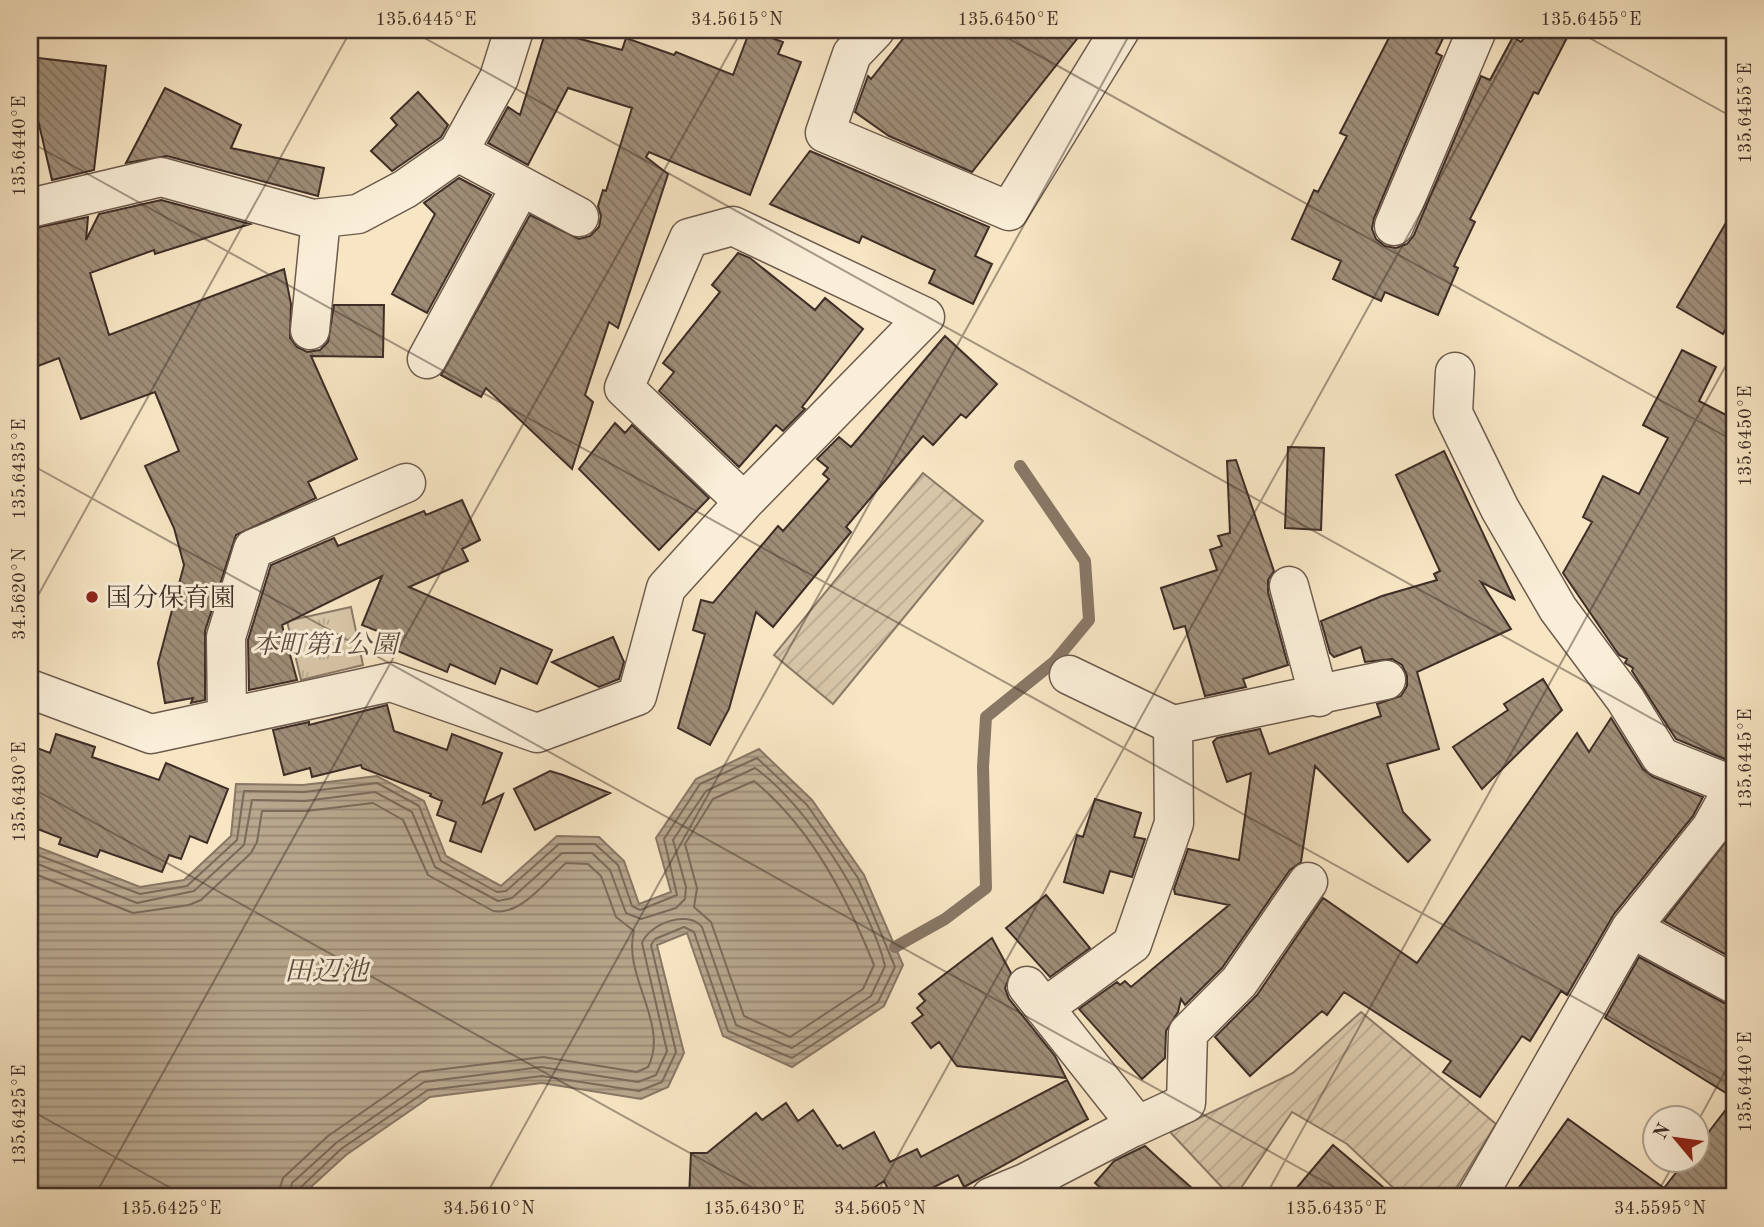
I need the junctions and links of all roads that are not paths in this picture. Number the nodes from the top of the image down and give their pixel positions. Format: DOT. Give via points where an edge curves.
graph roads {
  1 [pos="514,30"];
  2 [pos="874,30"];
  3 [pos="1120,30"];
  4 [pos="1477,30"];
  5 [pos="458,152"];
  6 [pos="520,186"];
  7 [pos="30,208"];
  8 [pos="321,218"];
  9 [pos="579,218"];
  10 [pos="1394,226"];
  11 [pos="310,330"];
  12 [pos="427,359"];
  13 [pos="1455,372"];
  14 [pos="406,483"];
  15 [pos="744,502"];
  16 [pos="1289,586"];
  17 [pos="1069,675"];
  18 [pos="1386,680"];
  19 [pos="30,689"];
  20 [pos="1319,696"];
  21 [pos="227,717"];
  22 [pos="1173,725"];
  23 [pos="1734,786"];
  24 [pos="1308,882"];
  25 [pos="1631,928"];
  26 [pos="1734,985"];
  27 [pos="1134,1127"];
  28 [pos="1020,1192"];
  29 [pos="1477,1197"];
  1 -- 5 [label="street" via="499,78"];
  2 -- 3 [label="street" via="852,54 825,134 1009,211"];
  4 -- 10 [label="street"];
  5 -- 6 [label="street"];
  5 -- 8 [label="street" via="405,189 358,214"];
  6 -- 9 [label="street"];
  6 -- 12 [label="street"];
  7 -- 8 [label="street" via="161,177"];
  8 -- 11 [label="street"];
  13 -- 23 [label="street" via="1452,412 1500,509 1558,609 1625,699 1661,757"];
  14 -- 21 [label="street" via="253,549 226,637"];
  15 -- 15 [label="street" via="925,317 733,226 689,238 624,387"];
  15 -- 21 [label="street" via="666,588 637,696 537,733 391,682"];
  16 -- 20 [label="street"];
  17 -- 22 [label="street"];
  18 -- 20 [label="street"];
  19 -- 21 [label="street" via="151,734"];
  20 -- 22 [label="street"];
  22 -- 27 [label="street" via="1174,823 1132,944 1035,997 1137,1125"];
  23 -- 25 [label="street" via="1711,828"];
  24 -- 27 [label="street" via="1239,982 1188,1033 1186,1103"];
  25 -- 26 [label="street"];
  25 -- 29 [label="street"];
  27 -- 28 [label="street"];
}
